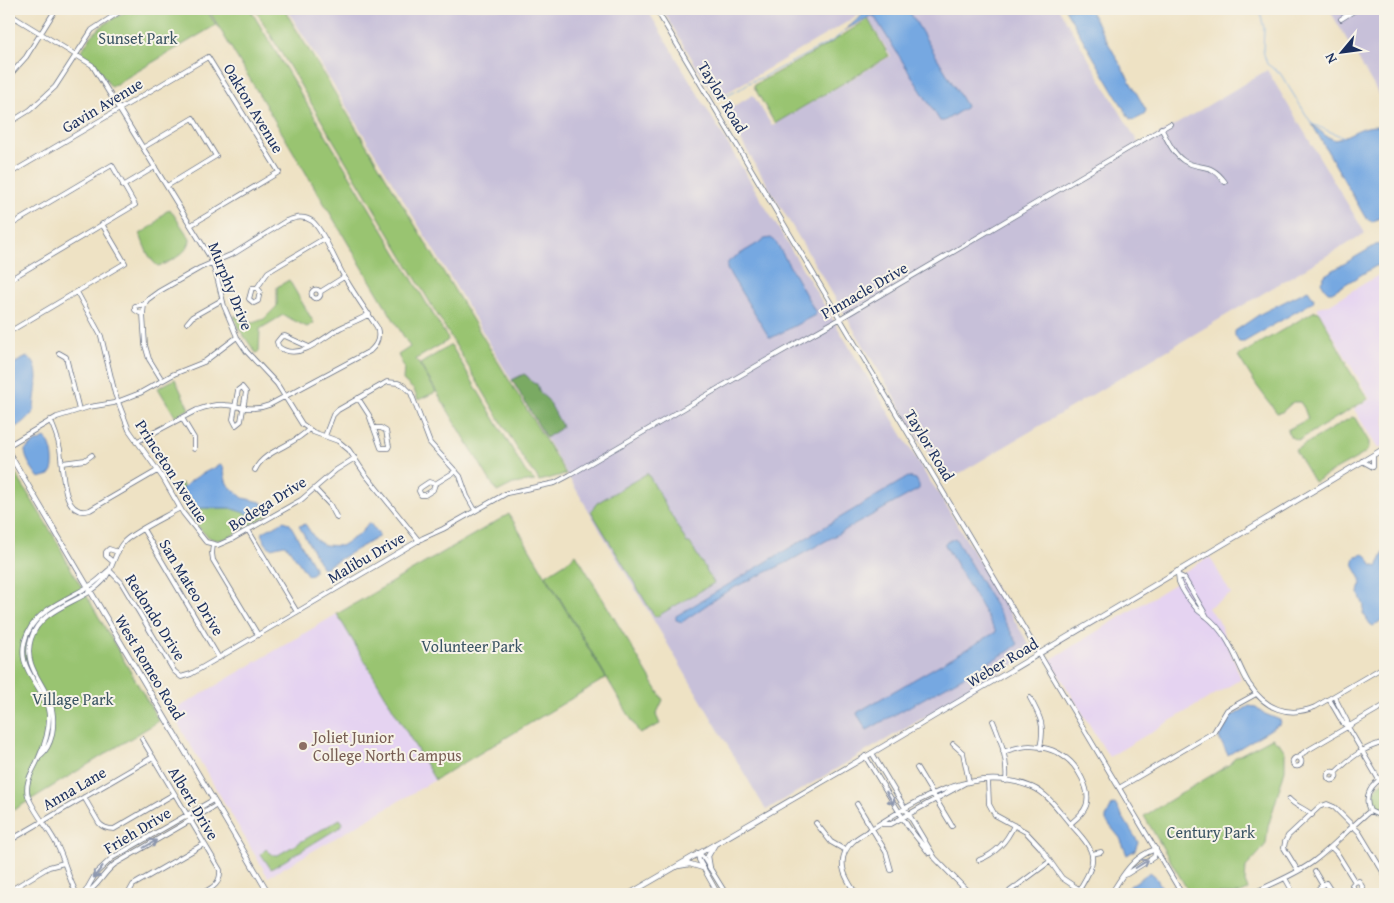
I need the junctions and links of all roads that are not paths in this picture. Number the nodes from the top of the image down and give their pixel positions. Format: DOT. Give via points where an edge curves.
graph roads {
  1 [pos="56,9"];
  2 [pos="124,9"];
  3 [pos="656,9"];
  4 [pos="1357,9"];
  5 [pos="9,14"];
  6 [pos="1340,19"];
  7 [pos="42,34"];
  8 [pos="76,54"];
  9 [pos="208,57"];
  10 [pos="9,76"];
  11 [pos="120,109"];
  12 [pos="9,123"];
  13 [pos="1170,124"];
  14 [pos="1161,128"];
  15 [pos="144,147"];
  16 [pos="155,167"];
  17 [pos="9,174"];
  18 [pos="1224,182"];
  19 [pos="123,186"];
  20 [pos="167,186"];
  21 [pos="102,224"];
  22 [pos="191,225"];
  23 [pos="9,226"];
  24 [pos="324,239"];
  25 [pos="212,263"];
  26 [pos="344,277"];
  27 [pos="9,280"];
  28 [pos="257,288"];
  29 [pos="77,292"];
  30 [pos="320,292"];
  31 [pos="222,300"];
  32 [pos="145,304"];
  33 [pos="369,314"];
  34 [pos="142,316"];
  35 [pos="841,318"];
  36 [pos="187,323"];
  37 [pos="9,332"];
  38 [pos="237,337"];
  39 [pos="309,347"];
  40 [pos="60,353"];
  41 [pos="162,380"];
  42 [pos="284,397"];
  43 [pos="358,398"];
  44 [pos="118,402"];
  45 [pos="235,406"];
  46 [pos="243,409"];
  47 [pos="79,410"];
  48 [pos="182,418"];
  49 [pos="50,420"];
  50 [pos="374,428"];
  51 [pos="308,429"];
  52 [pos="325,436"];
  53 [pos="136,442"];
  54 [pos="9,445"];
  55 [pos="1385,448"];
  56 [pos="194,449"];
  57 [pos="9,453"];
  58 [pos="92,455"];
  59 [pos="1373,456"];
  60 [pos="355,458"];
  61 [pos="1362,462"];
  62 [pos="62,463"];
  63 [pos="255,470"];
  64 [pos="157,471"];
  65 [pos="456,471"];
  66 [pos="570,475"];
  67 [pos="435,484"];
  68 [pos="315,489"];
  69 [pos="180,508"];
  70 [pos="475,510"];
  71 [pos="336,518"];
  72 [pos="143,530"];
  73 [pos="248,530"];
  74 [pos="418,540"];
  75 [pos="213,544"];
  76 [pos="118,552"];
  77 [pos="113,562"];
  78 [pos="108,570"];
  79 [pos="1178,573"];
  80 [pos="89,588"];
  81 [pos="297,612"];
  82 [pos="258,635"];
  83 [pos="1039,654"];
  84 [pos="219,658"];
  85 [pos="1385,666"];
  86 [pos="181,677"];
  87 [pos="1256,694"];
  88 [pos="1334,696"];
  89 [pos="1030,698"];
  90 [pos="1329,699"];
  91 [pos="1385,705"];
  92 [pos="992,721"];
  93 [pos="1348,726"];
  94 [pos="142,740"];
  95 [pos="1385,742"];
  96 [pos="953,744"];
  97 [pos="1040,748"];
  98 [pos="1363,750"];
  99 [pos="1003,752"];
  100 [pos="872,753"];
  101 [pos="865,756"];
  102 [pos="153,757"];
  103 [pos="1299,758"];
  104 [pos="918,768"];
  105 [pos="1335,773"];
  106 [pos="1385,777"];
  107 [pos="988,780"];
  108 [pos="1379,780"];
  109 [pos="1006,781"];
  110 [pos="969,782"];
  111 [pos="1119,788"];
  112 [pos="174,794"];
  113 [pos="933,794"];
  114 [pos="84,797"];
  115 [pos="936,798"];
  116 [pos="1289,798"];
  117 [pos="213,800"];
  118 [pos="856,804"];
  119 [pos="217,805"];
  120 [pos="905,810"];
  121 [pos="1370,811"];
  122 [pos="899,813"];
  123 [pos="908,814"];
  124 [pos="187,815"];
  125 [pos="1312,815"];
  126 [pos="902,818"];
  127 [pos="1385,818"];
  128 [pos="43,821"];
  129 [pos="190,821"];
  130 [pos="816,823"];
  131 [pos="880,824"];
  132 [pos="1070,824"];
  133 [pos="1014,825"];
  134 [pos="1352,825"];
  135 [pos="952,826"];
  136 [pos="872,829"];
  137 [pos="9,841"];
  138 [pos="716,843"];
  139 [pos="204,844"];
  140 [pos="1331,847"];
  141 [pos="1156,849"];
  142 [pos="845,850"];
  143 [pos="1101,852"];
  144 [pos="698,853"];
  145 [pos="1092,854"];
  146 [pos="934,858"];
  147 [pos="979,860"];
  148 [pos="1050,862"];
  149 [pos="64,863"];
  150 [pos="675,867"];
  151 [pos="703,868"];
  152 [pos="710,868"];
  153 [pos="891,870"];
  154 [pos="1298,872"];
  155 [pos="1315,872"];
  156 [pos="1124,875"];
  157 [pos="1385,875"];
  158 [pos="1285,878"];
  159 [pos="1322,884"];
  160 [pos="1079,890"];
  161 [pos="1331,890"];
  162 [pos="9,891"];
  163 [pos="1010,892"];
  164 [pos="1361,892"];
  165 [pos="77,894"];
  166 [pos="84,894"];
  167 [pos="128,894"];
  168 [pos="201,894"];
  169 [pos="269,894"];
  170 [pos="629,894"];
  171 [pos="718,894"];
  172 [pos="726,894"];
  173 [pos="856,894"];
  174 [pos="970,894"];
  175 [pos="1086,894"];
  176 [pos="1111,894"];
  177 [pos="1182,894"];
  178 [pos="1252,894"];
  179 [pos="1294,894"];
  180 [pos="1333,894"];
  1 -- 7 [label="street"];
  2 -- 8 [label="street" via="95,27"];
  3 -- 35 [label="street, Taylor Road"];
  4 -- 6 [label="street"];
  5 -- 7 [label="street, Murphy Drive"];
  7 -- 8 [label="street, Murphy Drive"];
  7 -- 10 [label="street"];
  8 -- 11 [label="street, Murphy Drive" via="92,65"];
  8 -- 12 [label="street" via="55,87 30,110"];
  9 -- 11 [label="street, Gavin Avenue"];
  9 -- 22 [label="street, Oakton Avenue" via="279,172"];
  11 -- 15 [label="street, Murphy Drive"];
  11 -- 17 [label="street, Gavin Avenue"];
  13 -- 14 [label="street, Pinnacle Drive"];
  14 -- 18 [label="street" via="1180,158 1212,169"];
  14 -- 35 [label="street, Pinnacle Drive"];
  15 -- 16 [label="street, Murphy Drive"];
  15 -- 20 [label="street" via="193,118 216,156"];
  16 -- 19 [label="street"];
  16 -- 20 [label="street, Murphy Drive"];
  19 -- 21 [label="street" via="135,205"];
  19 -- 23 [label="street" via="112,166"];
  20 -- 22 [label="street, Murphy Drive"];
  21 -- 27 [label="street"];
  21 -- 29 [label="street" via="125,263"];
  22 -- 25 [label="street, Murphy Drive"];
  24 -- 25 [label="street" via="313,222 295,218"];
  24 -- 26 [label="street"];
  24 -- 28 [label="street" via="268,272"];
  25 -- 31 [label="street, Murphy Drive"];
  25 -- 32 [label="street" via="152,295"];
  26 -- 30 [label="street"];
  26 -- 33 [label="street"];
  29 -- 37 [label="street"];
  29 -- 44 [label="street, Princeton Avenue" via="101,336"];
  31 -- 36 [label="street"];
  31 -- 38 [label="street, Murphy Drive"];
  32 -- 34 [label="street"];
  32 -- 34 [label="street" via="135,306"];
  33 -- 39 [label="street"];
  33 -- 42 [label="street" via="379,334 375,347"];
  34 -- 41 [label="street" via="146,350"];
  35 -- 66 [label="street, Pinnacle Drive"];
  35 -- 83 [label="street, Taylor Road"];
  38 -- 41 [label="street" via="204,362"];
  38 -- 42 [label="street, Murphy Drive" via="277,384"];
  39 -- 39 [label="street" via="288,352 279,348 277,342 285,336"];
  40 -- 47 [label="street" via="66,357"];
  41 -- 44 [label="street"];
  42 -- 46 [label="street" via="263,408"];
  42 -- 51 [label="street, Murphy Drive" via="297,419"];
  43 -- 50 [label="street"];
  43 -- 52 [label="street" via="333,415"];
  43 -- 65 [label="street" via="387,382 404,385 413,398 430,443"];
  44 -- 47 [label="street"];
  44 -- 53 [label="street, Princeton Avenue"];
  45 -- 46 [label="street"];
  45 -- 46 [label="street" via="233,419 236,425 241,421"];
  45 -- 46 [label="street" via="238,390 242,387 246,392"];
  45 -- 48 [label="street" via="207,406"];
  47 -- 49 [label="street"];
  48 -- 53 [label="street"];
  48 -- 56 [label="street" via="194,438"];
  49 -- 54 [label="street"];
  49 -- 62 [label="street"];
  50 -- 50 [label="street" via="381,448 388,448 386,431"];
  51 -- 52 [label="street, Murphy Drive"];
  51 -- 63 [label="street" via="300,438 259,462"];
  52 -- 60 [label="street, Murphy Drive" via="344,445"];
  53 -- 64 [label="street, Princeton Avenue"];
  55 -- 59 [label="main road, Weber Road"];
  57 -- 80 [label="main road, West Romeo Road"];
  58 -- 62 [label="street" via="85,460"];
  59 -- 61 [label="main road, Weber Road"];
  59 -- 61 [label="street" via="1373,467"];
  60 -- 68 [label="street, Bodega Drive"];
  60 -- 74 [label="street, Murphy Drive"];
  61 -- 79 [label="main road, Weber Road"];
  62 -- 64 [label="street" via="69,500 76,510 83,511"];
  64 -- 69 [label="street, Princeton Avenue"];
  65 -- 67 [label="street"];
  65 -- 70 [label="street"];
  66 -- 70 [label="street, Malibu Drive" via="555,483 507,493"];
  68 -- 71 [label="street" via="330,505"];
  68 -- 73 [label="street, Bodega Drive"];
  69 -- 72 [label="street"];
  69 -- 75 [label="street, Princeton Avenue" via="201,537"];
  70 -- 74 [label="street, Malibu Drive"];
  72 -- 76 [label="street" via="123,542"];
  72 -- 84 [label="street, San Mateo Drive"];
  73 -- 75 [label="street, Bodega Drive" via="224,543"];
  73 -- 81 [label="street"];
  74 -- 81 [label="street, Malibu Drive"];
  75 -- 82 [label="street" via="214,560"];
  76 -- 77 [label="street"];
  76 -- 77 [label="street" via="106,552"];
  77 -- 78 [label="street"];
  78 -- 80 [label="street" via="103,581"];
  78 -- 86 [label="street, Redondo Drive" via="121,582"];
  79 -- 83 [label="main road, Weber Road"];
  79 -- 87 [label="street" via="1179,581 1192,602 1229,643"];
  80 -- 117 [label="main road, West Romeo Road"];
  80 -- 128 [label="street" via="45,617 31,637 30,663 50,702 53,718 50,740 28,779 27,788 28,796"];
  81 -- 82 [label="street, Malibu Drive"];
  82 -- 84 [label="street, Malibu Drive"];
  83 -- 100 [label="main road, Weber Road"];
  83 -- 111 [label="street, Taylor Road"];
  84 -- 86 [label="street, Malibu Drive"];
  85 -- 88 [label="street"];
  87 -- 90 [label="street" via="1273,708 1295,713"];
  87 -- 111 [label="street" via="1227,710 1214,732"];
  88 -- 90 [label="street"];
  88 -- 93 [label="street"];
  89 -- 97 [label="street" via="1042,724"];
  90 -- 93 [label="street"];
  91 -- 93 [label="street"];
  92 -- 99 [label="street"];
  93 -- 98 [label="street"];
  93 -- 103 [label="street"];
  94 -- 102 [label="street, Albert Drive"];
  95 -- 98 [label="street"];
  96 -- 110 [label="street" via="963,753"];
  97 -- 99 [label="street" via="1028,746"];
  97 -- 132 [label="street" via="1066,758 1086,788 1088,800 1085,808"];
  98 -- 105 [label="street"];
  98 -- 108 [label="street"];
  99 -- 109 [label="street"];
  100 -- 101 [label="main road, Weber Road"];
  100 -- 120 [label="street"];
  101 -- 122 [label="street, one-way"];
  101 -- 138 [label="main road, Weber Road"];
  102 -- 112 [label="street, Albert Drive"];
  102 -- 114 [label="street, Anna Lane"];
  104 -- 113 [label="street"];
  106 -- 108 [label="street"];
  107 -- 109 [label="street"];
  107 -- 110 [label="street"];
  107 -- 133 [label="street" via="991,810 997,817"];
  108 -- 121 [label="street" via="1369,792 1366,804"];
  109 -- 132 [label="street" via="1040,791"];
  110 -- 113 [label="street"];
  110 -- 115 [label="street"];
  111 -- 141 [label="street, Taylor Road"];
  112 -- 114 [label="street" via="114,829 102,826"];
  112 -- 124 [label="street, Albert Drive"];
  113 -- 115 [label="street"];
  113 -- 120 [label="street"];
  114 -- 128 [label="street, Anna Lane"];
  115 -- 123 [label="street"];
  115 -- 135 [label="street"];
  116 -- 125 [label="street" via="1294,805"];
  117 -- 119 [label="main road, West Romeo Road"];
  117 -- 124 [label="street, Frieh Drive"];
  118 -- 136 [label="street"];
  119 -- 129 [label="street, Frieh Drive"];
  119 -- 169 [label="main road, West Romeo Road"];
  120 -- 122 [label="street"];
  120 -- 123 [label="street"];
  121 -- 127 [label="street"];
  121 -- 134 [label="street"];
  122 -- 126 [label="street"];
  122 -- 131 [label="street"];
  123 -- 126 [label="street"];
  123 -- 146 [label="street"];
  124 -- 129 [label="street, Albert Drive"];
  124 -- 166 [label="street, Frieh Drive, one-way" via="112,858 96,873"];
  125 -- 134 [label="street" via="1319,807 1331,804"];
  125 -- 154 [label="street" via="1285,842 1284,848"];
  126 -- 131 [label="street" via="891,824"];
  126 -- 146 [label="street"];
  128 -- 137 [label="street, Anna Lane"];
  128 -- 149 [label="street"];
  129 -- 139 [label="street, Albert Drive"];
  166 -- 129 [label="street, Frieh Drive, one-way" via="92,890 115,864"];
  130 -- 142 [label="street" via="829,840"];
  131 -- 136 [label="street"];
  132 -- 145 [label="street"];
  133 -- 147 [label="street" via="1006,840"];
  133 -- 148 [label="street" via="1029,836"];
  134 -- 140 [label="street"];
  134 -- 157 [label="street"];
  136 -- 142 [label="street" via="855,839"];
  136 -- 153 [label="street" via="886,852"];
  138 -- 144 [label="main road, Weber Road"];
  138 -- 152 [label="main road" via="708,856"];
  139 -- 167 [label="street" via="133,885"];
  139 -- 168 [label="street, Albert Drive" via="220,870 220,880"];
  140 -- 154 [label="street"];
  140 -- 164 [label="street" via="1355,882 1352,886 1356,892"];
  141 -- 156 [label="street" via="1134,861"];
  156 -- 141 [label="street, one-way" via="1154,857"];
  141 -- 177 [label="street, Taylor Road"];
  142 -- 173 [label="street" via="843,869"];
  143 -- 145 [label="street"];
  144 -- 150 [label="main road, Weber Road"];
  144 -- 151 [label="street"];
  144 -- 152 [label="street"];
  145 -- 160 [label="street" via="1091,870"];
  146 -- 174 [label="street"];
  148 -- 160 [label="street" via="1062,878"];
  148 -- 163 [label="street"];
  149 -- 162 [label="street" via="49,867"];
  149 -- 165 [label="street"];
  150 -- 151 [label="main road" via="690,864"];
  150 -- 170 [label="main road, Weber Road"];
  151 -- 171 [label="street"];
  152 -- 172 [label="street"];
  154 -- 158 [label="street"];
  155 -- 159 [label="street"];
  156 -- 176 [label="street"];
  158 -- 178 [label="street"];
  158 -- 179 [label="street"];
  159 -- 161 [label="street" via="1326,883"];
  159 -- 161 [label="street" via="1319,888 1323,893"];
  160 -- 175 [label="street"];
  161 -- 180 [label="street"];
}
